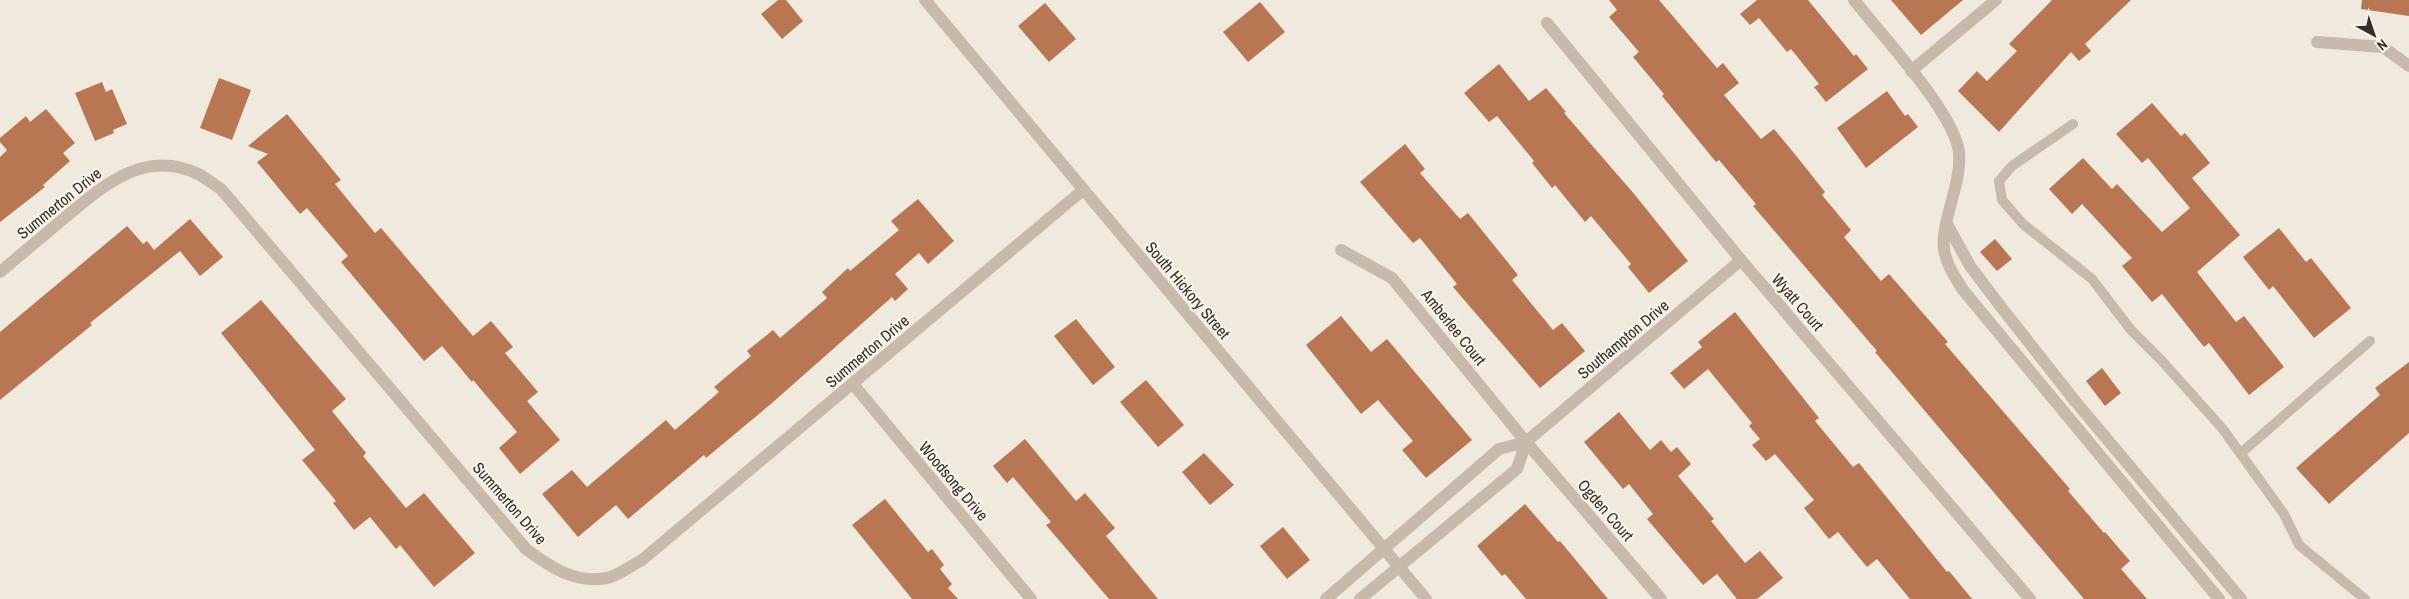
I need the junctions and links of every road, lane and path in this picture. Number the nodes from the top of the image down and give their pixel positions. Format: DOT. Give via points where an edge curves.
graph roads {
  1 [pos="925,0"];
  2 [pos="1854,0"];
  3 [pos="1996,0"];
  4 [pos="1547,23"];
  5 [pos="2317,42"];
  6 [pos="2409,66"];
  7 [pos="1911,71"];
  8 [pos="2073,124"];
  9 [pos="1083,190"];
  10 [pos="1947,224"];
  11 [pos="1341,250"];
  12 [pos="1741,260"];
  13 [pos="0,272"];
  14 [pos="2370,341"];
  15 [pos="853,384"];
  16 [pos="1526,442"];
  17 [pos="2242,453"];
  18 [pos="1383,548"];
  19 [pos="1400,568"];
  20 [pos="1031,599"];
  21 [pos="1326,599"];
  22 [pos="1360,599"];
  23 [pos="1426,599"];
  24 [pos="1661,599"];
  25 [pos="2030,599"];
  26 [pos="2219,599"];
  27 [pos="2241,599"];
  28 [pos="2365,599"];
  1 -- 9 [label="street, South Hickory Street"];
  2 -- 7 [label="street"];
  3 -- 7 [label="street"];
  4 -- 12 [label="street, Wyatt Court"];
  5 -- 6 [label="street" via="2383,47"];
  7 -- 10 [label="street" via="1952,130 1959,151 1958,174"];
  8 -- 17 [label="lane" via="2012,166 1999,181 2002,200 2023,224 2092,279 2131,330"];
  9 -- 15 [label="street, Summerton Drive"];
  9 -- 18 [label="street, South Hickory Street"];
  10 -- 26 [label="street" via="1944,248 1950,270 1963,290"];
  10 -- 27 [label="street" via="1970,266 2001,307 2075,401"];
  11 -- 16 [label="street, Amberlee Court" via="1392,278"];
  12 -- 16 [label="street, Southampton Drive"];
  12 -- 25 [label="street, Wyatt Court"];
  13 -- 15 [label="street, Summerton Drive" via="104,185 127,172 174,167 198,174 221,189 526,549 552,569 579,578 608,578 642,560"];
  14 -- 17 [label="lane"];
  15 -- 20 [label="street, Woodsong Drive"];
  16 -- 18 [label="street, Southampton Drive" via="1499,449"];
  16 -- 19 [label="street" via="1517,469"];
  16 -- 24 [label="street, Ogden Court"];
  17 -- 28 [label="lane" via="2284,514 2299,545"];
  18 -- 19 [label="street, South Hickory Street"];
  18 -- 21 [label="street, Southampton Drive"];
  19 -- 22 [label="street"];
  19 -- 23 [label="street, South Hickory Street"];
}
